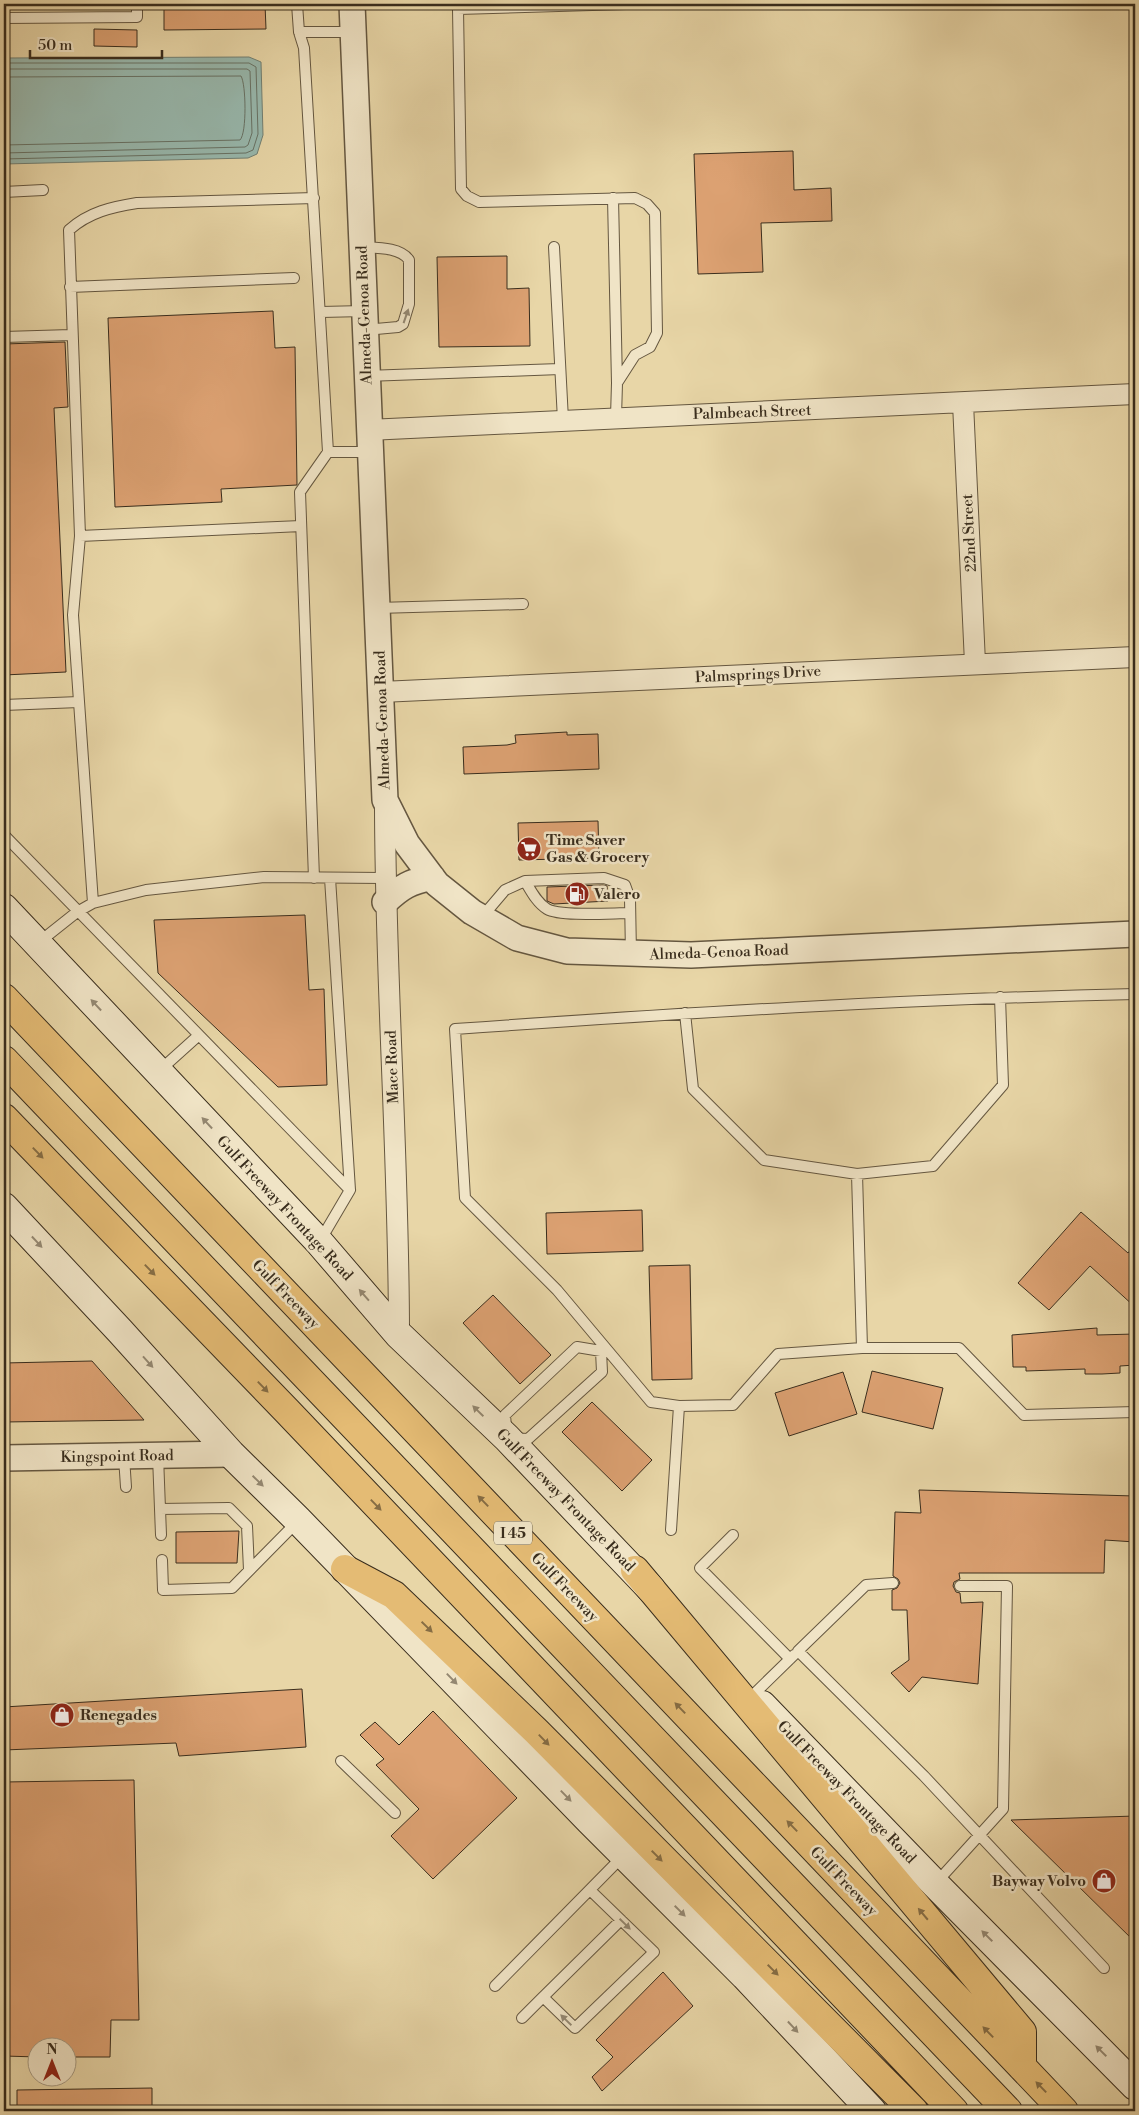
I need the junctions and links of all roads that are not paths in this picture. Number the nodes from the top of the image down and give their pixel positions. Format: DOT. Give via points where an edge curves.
graph roads {
  1 [pos="137,4"];
  2 [pos="298,4"];
  3 [pos="352,4"];
  4 [pos="626,4"];
  5 [pos="458,6"];
  6 [pos="4,18"];
  7 [pos="299,32"];
  8 [pos="353,32"];
  9 [pos="43,190"];
  10 [pos="4,192"];
  11 [pos="314,198"];
  12 [pos="613,198"];
  13 [pos="361,247"];
  14 [pos="554,247"];
  15 [pos="294,278"];
  16 [pos="70,287"];
  17 [pos="321,312"];
  18 [pos="364,320"];
  19 [pos="71,335"];
  20 [pos="4,338"];
  21 [pos="560,369"];
  22 [pos="366,376"];
  23 [pos="617,383"];
  24 [pos="1135,394"];
  25 [pos="963,403"];
  26 [pos="616,417"];
  27 [pos="563,420"];
  28 [pos="369,441"];
  29 [pos="328,452"];
  30 [pos="301,526"];
  31 [pos="80,536"];
  32 [pos="524,604"];
  33 [pos="377,608"];
  34 [pos="1135,657"];
  35 [pos="975,663"];
  36 [pos="381,692"];
  37 [pos="79,702"];
  38 [pos="4,706"];
  39 [pos="385,800"];
  40 [pos="4,835"];
  41 [pos="432,877"];
  42 [pos="314,878"];
  43 [pos="330,878"];
  44 [pos="525,881"];
  45 [pos="385,890"];
  46 [pos="93,903"];
  47 [pos="4,908"];
  48 [pos="77,912"];
  49 [pos="630,913"];
  50 [pos="481,918"];
  51 [pos="1135,934"];
  52 [pos="38,943"];
  53 [pos="631,954"];
  54 [pos="1135,994"];
  55 [pos="1000,997"];
  56 [pos="4,998"];
  57 [pos="685,1013"];
  58 [pos="199,1035"];
  59 [pos="4,1060"];
  60 [pos="159,1072"];
  61 [pos="4,1118"];
  62 [pos="857,1174"];
  63 [pos="350,1190"];
  64 [pos="4,1207"];
  65 [pos="319,1242"];
  66 [pos="399,1335"];
  67 [pos="862,1348"];
  68 [pos="603,1349"];
  69 [pos="679,1406"];
  70 [pos="1135,1412"];
  71 [pos="507,1438"];
  72 [pos="231,1454"];
  73 [pos="158,1456"];
  74 [pos="124,1457"];
  75 [pos="4,1458"];
  76 [pos="126,1488"];
  77 [pos="160,1510"];
  78 [pos="298,1520"];
  79 [pos="671,1530"];
  80 [pos="161,1535"];
  81 [pos="733,1535"];
  82 [pos="162,1560"];
  83 [pos="345,1569"];
  84 [pos="249,1570"];
  85 [pos="635,1570"];
  86 [pos="893,1583"];
  87 [pos="960,1586"];
  88 [pos="798,1651"];
  89 [pos="790,1659"];
  90 [pos="753,1695"];
  91 [pos="341,1761"];
  92 [pos="395,1813"];
  93 [pos="980,1837"];
  94 [pos="624,1856"];
  95 [pos="935,1884"];
  96 [pos="590,1890"];
  97 [pos="621,1920"];
  98 [pos="1104,1968"];
  99 [pos="495,1986"];
  100 [pos="543,1997"];
  101 [pos="522,2018"];
  102 [pos="1022,2067"];
  103 [pos="1133,2078"];
  104 [pos="872,2111"];
  105 [pos="914,2111"];
  106 [pos="954,2111"];
  107 [pos="1008,2111"];
  108 [pos="1064,2111"];
  1 -- 6 [label="lane" via="137,17"];
  2 -- 7 [label="lane"];
  3 -- 8 [label="street, Almeda-Genoa Road"];
  4 -- 5 [label="lane"];
  5 -- 12 [label="lane" via="461,189 479,202"];
  7 -- 8 [label="lane"];
  7 -- 11 [label="lane" via="304,48"];
  8 -- 13 [label="street, Almeda-Genoa Road"];
  9 -- 10 [label="lane"];
  11 -- 16 [label="lane" via="137,203 111,207 92,214 69,230"];
  11 -- 17 [label="lane"];
  12 -- 23 [label="lane"];
  12 -- 23 [label="lane" via="636,198 655,213 658,333 650,346 635,355"];
  13 -- 18 [label="street, Almeda-Genoa Road"];
  18 -- 13 [label="lane, one-way" via="398,328 403,324 410,304 409,260 399,252"];
  14 -- 21 [label="lane"];
  15 -- 16 [label="lane"];
  16 -- 19 [label="lane"];
  17 -- 18 [label="lane"];
  17 -- 29 [label="lane"];
  18 -- 22 [label="street, Almeda-Genoa Road"];
  19 -- 20 [label="lane"];
  19 -- 31 [label="lane"];
  21 -- 22 [label="lane"];
  21 -- 27 [label="lane"];
  22 -- 28 [label="street, Almeda-Genoa Road"];
  23 -- 26 [label="lane"];
  24 -- 25 [label="street, Palmbeach Street"];
  25 -- 26 [label="street, Palmbeach Street"];
  25 -- 35 [label="street, 22nd Street"];
  26 -- 27 [label="street, Palmbeach Street"];
  27 -- 28 [label="street, Palmbeach Street"];
  28 -- 29 [label="lane"];
  28 -- 33 [label="street, Almeda-Genoa Road"];
  29 -- 30 [label="lane" via="300,492"];
  30 -- 31 [label="lane"];
  30 -- 42 [label="lane"];
  31 -- 37 [label="lane" via="73,615"];
  32 -- 33 [label="lane"];
  33 -- 36 [label="street, Almeda-Genoa Road"];
  34 -- 35 [label="street, Palmsprings Drive"];
  35 -- 36 [label="street, Palmsprings Drive"];
  36 -- 39 [label="street, Almeda-Genoa Road"];
  37 -- 38 [label="lane"];
  37 -- 46 [label="lane"];
  39 -- 41 [label="street, Almeda-Genoa Road" via="407,844"];
  39 -- 45 [label="street, Mace Road"];
  40 -- 48 [label="lane"];
  41 -- 45 [label="street"];
  41 -- 50 [label="street, Almeda-Genoa Road"];
  42 -- 43 [label="lane"];
  42 -- 46 [label="lane" via="214,881 146,890"];
  43 -- 45 [label="lane"];
  43 -- 63 [label="lane"];
  44 -- 49 [label="lane" via="548,910"];
  44 -- 49 [label="lane" via="604,878 625,885"];
  44 -- 50 [label="lane" via="505,890"];
  45 -- 66 [label="street, Mace Road" via="399,1246"];
  46 -- 48 [label="lane"];
  47 -- 52 [label="main road, Gulf Freeway Frontage Road"];
  48 -- 52 [label="lane"];
  48 -- 58 [label="lane"];
  49 -- 53 [label="lane"];
  50 -- 53 [label="street, Almeda-Genoa Road" via="517,938 567,951"];
  51 -- 53 [label="street, Almeda-Genoa Road" via="691,955"];
  60 -- 52 [label="main road, Gulf Freeway Frontage Road, one-way"];
  54 -- 55 [label="lane"];
  55 -- 57 [label="lane"];
  55 -- 62 [label="lane" via="1003,1085 933,1166"];
  102 -- 56 [label="highway, Gulf Freeway / I 45, one-way"];
  57 -- 62 [label="lane" via="693,1089 764,1160"];
  57 -- 68 [label="lane" via="455,1029 464,1198 556,1290"];
  58 -- 60 [label="lane"];
  58 -- 63 [label="lane"];
  59 -- 107 [label="highway, I 45"];
  65 -- 60 [label="main road, Gulf Freeway Frontage Road, one-way"];
  61 -- 106 [label="highway, one-way"];
  62 -- 67 [label="lane"];
  63 -- 65 [label="lane"];
  64 -- 72 [label="main road, one-way"];
  66 -- 65 [label="main road, Gulf Freeway Frontage Road, one-way"];
  71 -- 66 [label="main road, Gulf Freeway Frontage Road, one-way"];
  67 -- 69 [label="lane" via="778,1354 733,1405"];
  67 -- 70 [label="lane" via="958,1348 1024,1415"];
  68 -- 69 [label="lane" via="651,1402"];
  68 -- 71 [label="lane" via="602,1372 528,1439"];
  68 -- 71 [label="lane" via="577,1347 541,1380 505,1415"];
  69 -- 79 [label="lane"];
  71 -- 85 [label="main road, Gulf Freeway Frontage Road"];
  72 -- 73 [label="street, Kingspoint Road"];
  72 -- 78 [label="main road, one-way"];
  73 -- 74 [label="street, Kingspoint Road"];
  73 -- 77 [label="lane"];
  74 -- 75 [label="street, Kingspoint Road"];
  74 -- 76 [label="lane"];
  77 -- 80 [label="lane"];
  77 -- 84 [label="lane" via="229,1508 247,1526"];
  78 -- 83 [label="main road"];
  78 -- 84 [label="lane"];
  81 -- 89 [label="lane" via="700,1568"];
  82 -- 84 [label="lane" via="163,1590 232,1588"];
  83 -- 94 [label="main road, one-way"];
  83 -- 105 [label="highway, one-way" via="394,1594"];
  85 -- 90 [label="main road, Gulf Freeway Frontage Road"];
  102 -- 85 [label="highway, one-way" via="1022,2032"];
  86 -- 88 [label="lane" via="866,1585"];
  87 -- 93 [label="lane" via="1007,1586 1003,1810"];
  88 -- 89 [label="lane"];
  88 -- 93 [label="lane" via="924,1776"];
  89 -- 90 [label="lane"];
  90 -- 95 [label="main road, Gulf Freeway Frontage Road"];
  91 -- 92 [label="lane"];
  93 -- 95 [label="lane"];
  93 -- 98 [label="lane"];
  94 -- 96 [label="lane"];
  94 -- 104 [label="main road, one-way" via="745,1976"];
  103 -- 95 [label="main road, Gulf Freeway Frontage Road, one-way"];
  96 -- 97 [label="lane"];
  96 -- 99 [label="lane"];
  97 -- 100 [label="lane"];
  97 -- 100 [label="lane, one-way" via="654,1952 575,2028"];
  100 -- 101 [label="lane"];
  108 -- 102 [label="highway, Gulf Freeway / I 45, one-way"];
}
